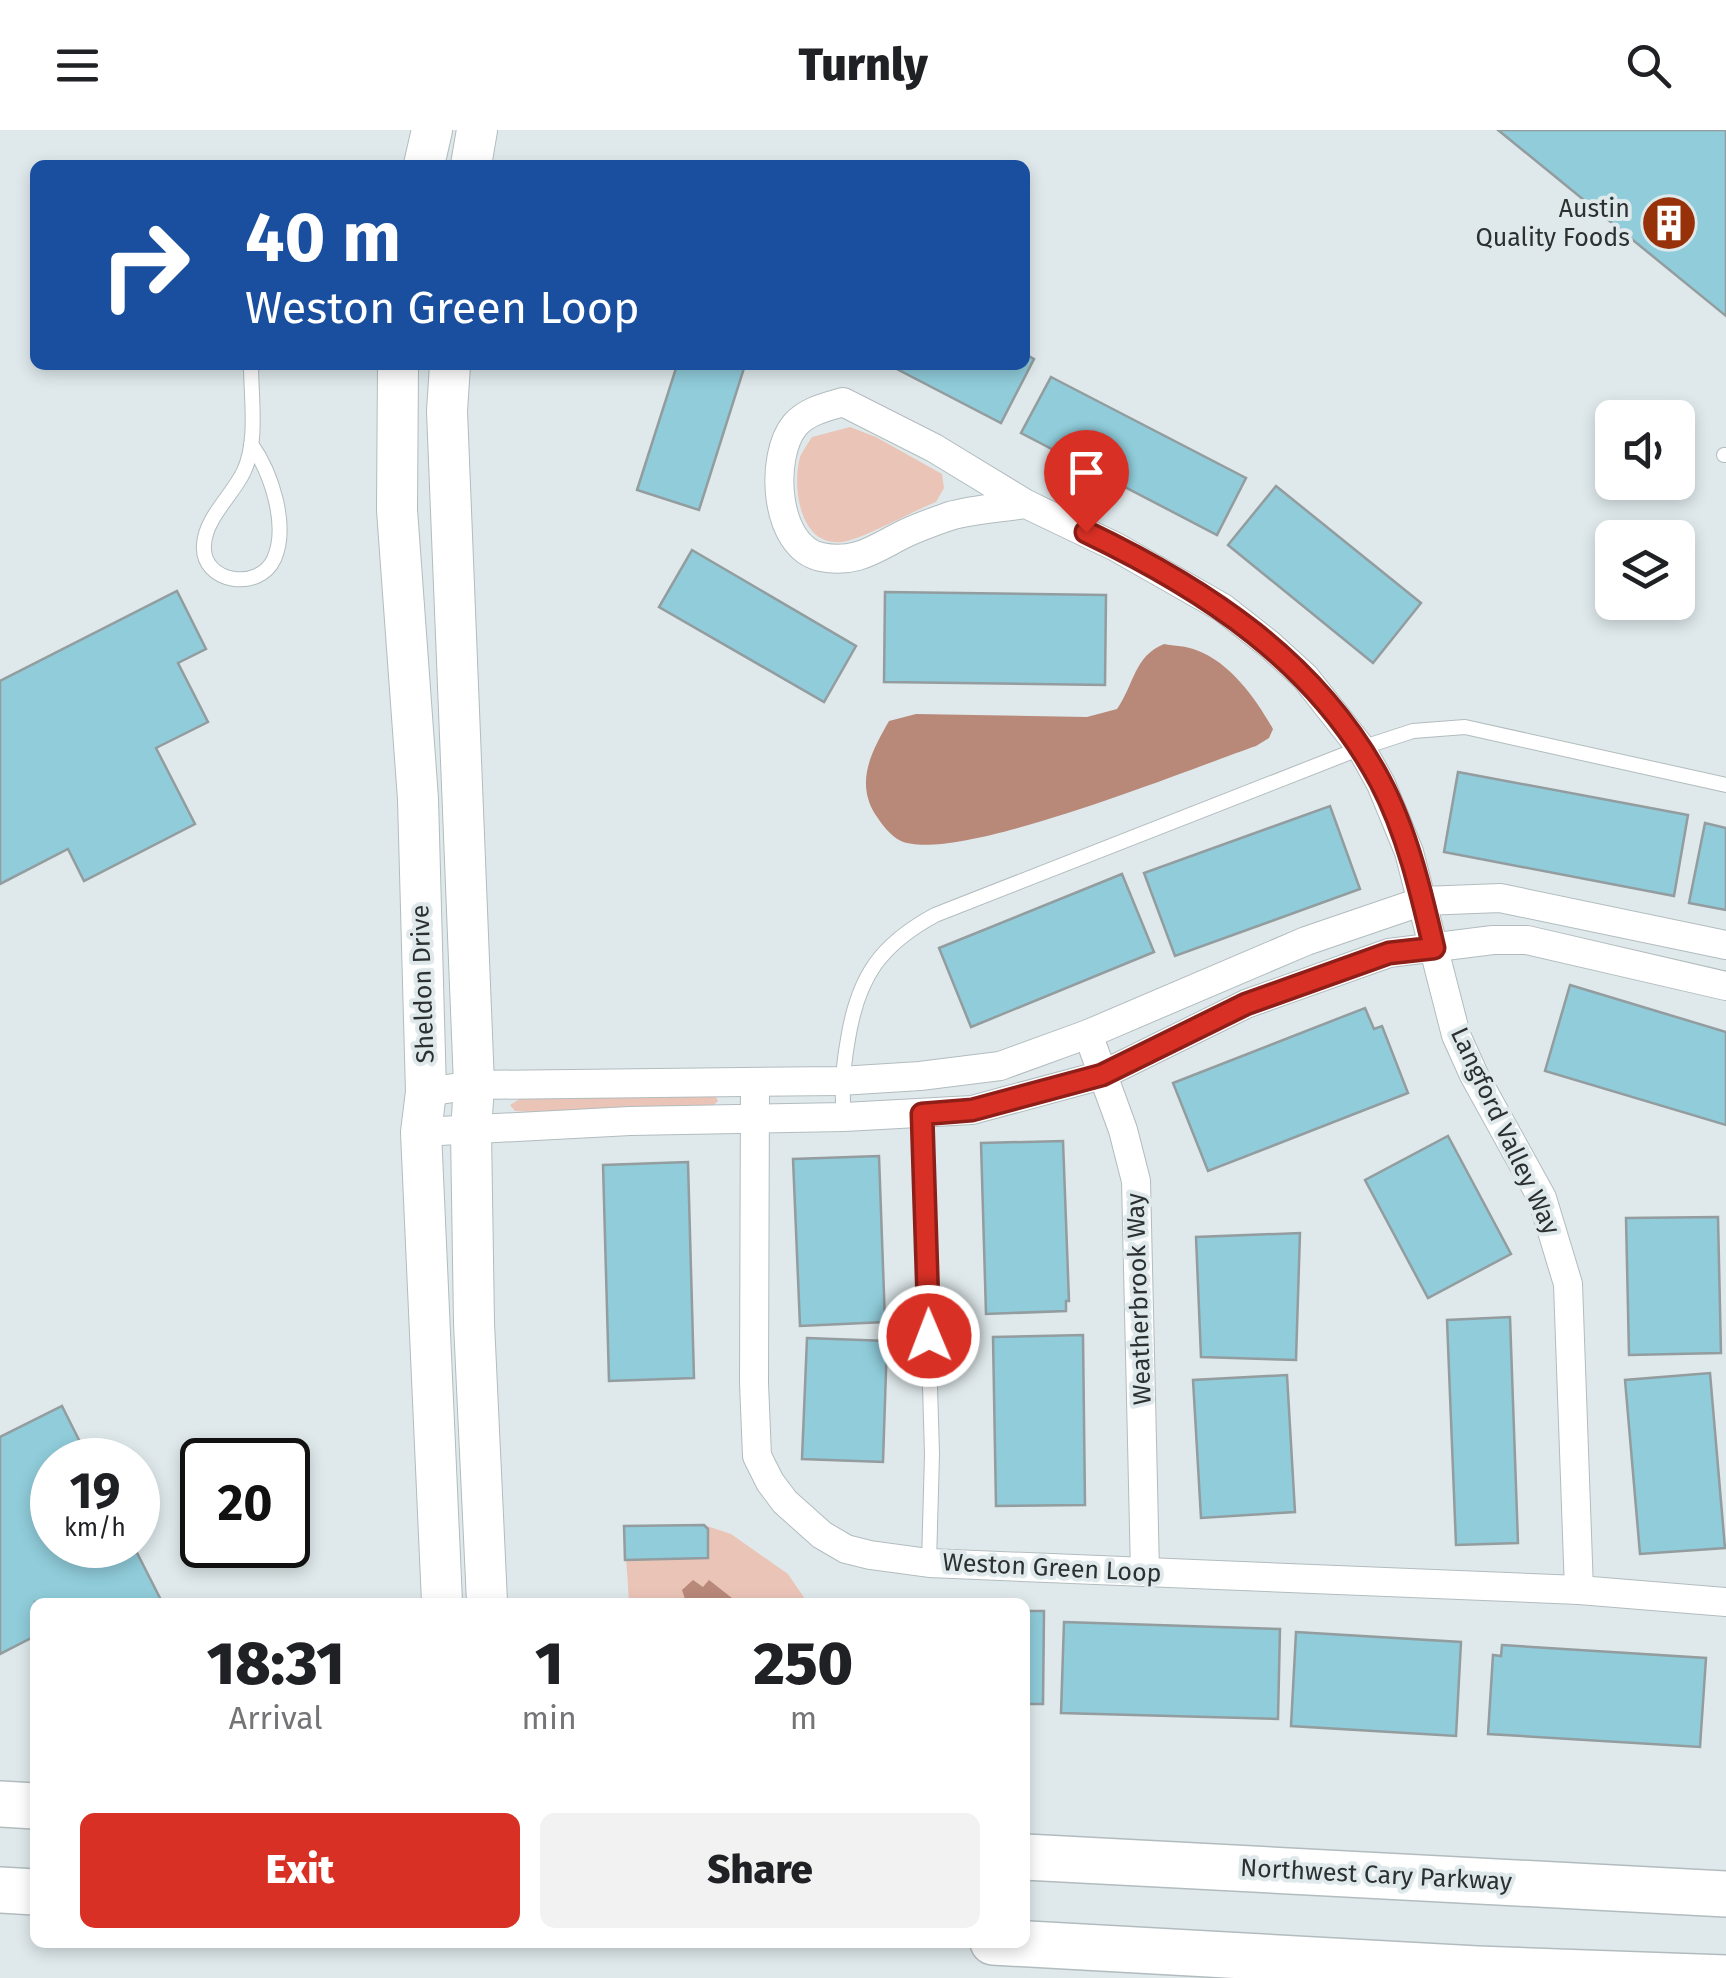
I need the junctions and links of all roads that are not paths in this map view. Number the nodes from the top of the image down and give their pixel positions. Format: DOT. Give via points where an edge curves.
graph roads {
  1 [pos="432,130"];
  2 [pos="477,130"];
  3 [pos="425,160"];
  4 [pos="471,160"];
  5 [pos="252,370"];
  6 [pos="398,370"];
  7 [pos="450,370"];
  8 [pos="251,444"];
  9 [pos="1026,504"];
  10 [pos="1361,748"];
  11 [pos="1726,785"];
  12 [pos="1423,901"];
  13 [pos="1726,945"];
  14 [pos="1434,948"];
  15 [pos="1726,986"];
  16 [pos="1088,1034"];
  17 [pos="1102,1075"];
  18 [pos="840,1081"];
  19 [pos="755,1083"];
  20 [pos="474,1085"];
  21 [pos="426,1092"];
  22 [pos="922,1114"];
  23 [pos="844,1117"];
  24 [pos="755,1120"];
  25 [pos="471,1131"];
  26 [pos="421,1132"];
  27 [pos="929,1562"];
  28 [pos="1145,1572"];
  29 [pos="1579,1590"];
  30 [pos="442,1598"];
  31 [pos="487,1598"];
  32 [pos="1726,1602"];
  33 [pos="0,1804"];
  34 [pos="30,1806"];
  35 [pos="1030,1858"];
  36 [pos="0,1890"];
  37 [pos="30,1892"];
  38 [pos="1726,1894"];
  39 [pos="1030,1944"];
  40 [pos="1726,1978"];
  1 -- 3 [label="street"];
  2 -- 4 [label="street"];
  5 -- 8 [label="lane"];
  6 -- 21 [label="street, Sheldon Drive" via="398,510 418,799"];
  7 -- 20 [label="street, Sheldon Drive"];
  8 -- 8 [label="lane" via="275,490 278,548 272,566 236,581 217,573 204,539 246,468"];
  9 -- 9 [label="street, Langford Valley Way" via="843,402 814,410 784,443 779,469 786,524 817,557 865,556 954,515"];
  9 -- 10 [label="street, Langford Valley Way" via="1223,608 1305,677"];
  10 -- 11 [label="lane" via="1414,731 1465,728"];
  10 -- 12 [label="street, Langford Valley Way" via="1399,825"];
  10 -- 18 [label="lane" via="910,928 866,977 853,1007"];
  12 -- 13 [label="street" via="1500,898"];
  12 -- 14 [label="street, Langford Valley Way"];
  12 -- 16 [label="street" via="1259,960"];
  14 -- 15 [label="street" via="1527,940"];
  14 -- 17 [label="street" via="1389,953 1246,1004"];
  14 -- 29 [label="street, Langford Valley Way" via="1456,1035 1542,1198 1568,1284"];
  16 -- 17 [label="street, Weatherbrook Way"];
  16 -- 18 [label="street" via="1000,1066"];
  17 -- 22 [label="street" via="972,1110"];
  17 -- 28 [label="street, Weatherbrook Way" via="1136,1181"];
  18 -- 19 [label="street"];
  18 -- 23 [label="lane"];
  19 -- 20 [label="street"];
  19 -- 24 [label="street, Weston Green Loop"];
  20 -- 21 [label="street"];
  20 -- 25 [label="street, Sheldon Drive"];
  21 -- 26 [label="street, Sheldon Drive"];
  22 -- 23 [label="street"];
  22 -- 27 [label="lane"];
  23 -- 24 [label="street"];
  24 -- 25 [label="street"];
  24 -- 27 [label="street, Weston Green Loop" via="757,1456 785,1502 822,1534 858,1552"];
  25 -- 26 [label="street"];
  25 -- 31 [label="street, Sheldon Drive"];
  26 -- 30 [label="street, Sheldon Drive"];
  27 -- 28 [label="street, Weston Green Loop"];
  28 -- 29 [label="street, Weston Green Loop"];
  29 -- 32 [label="street, Weston Green Loop"];
  33 -- 34 [label="main road"];
  35 -- 38 [label="main road, Northwest Cary Parkway"];
  36 -- 37 [label="main road"];
  39 -- 40 [label="main road"];
}
